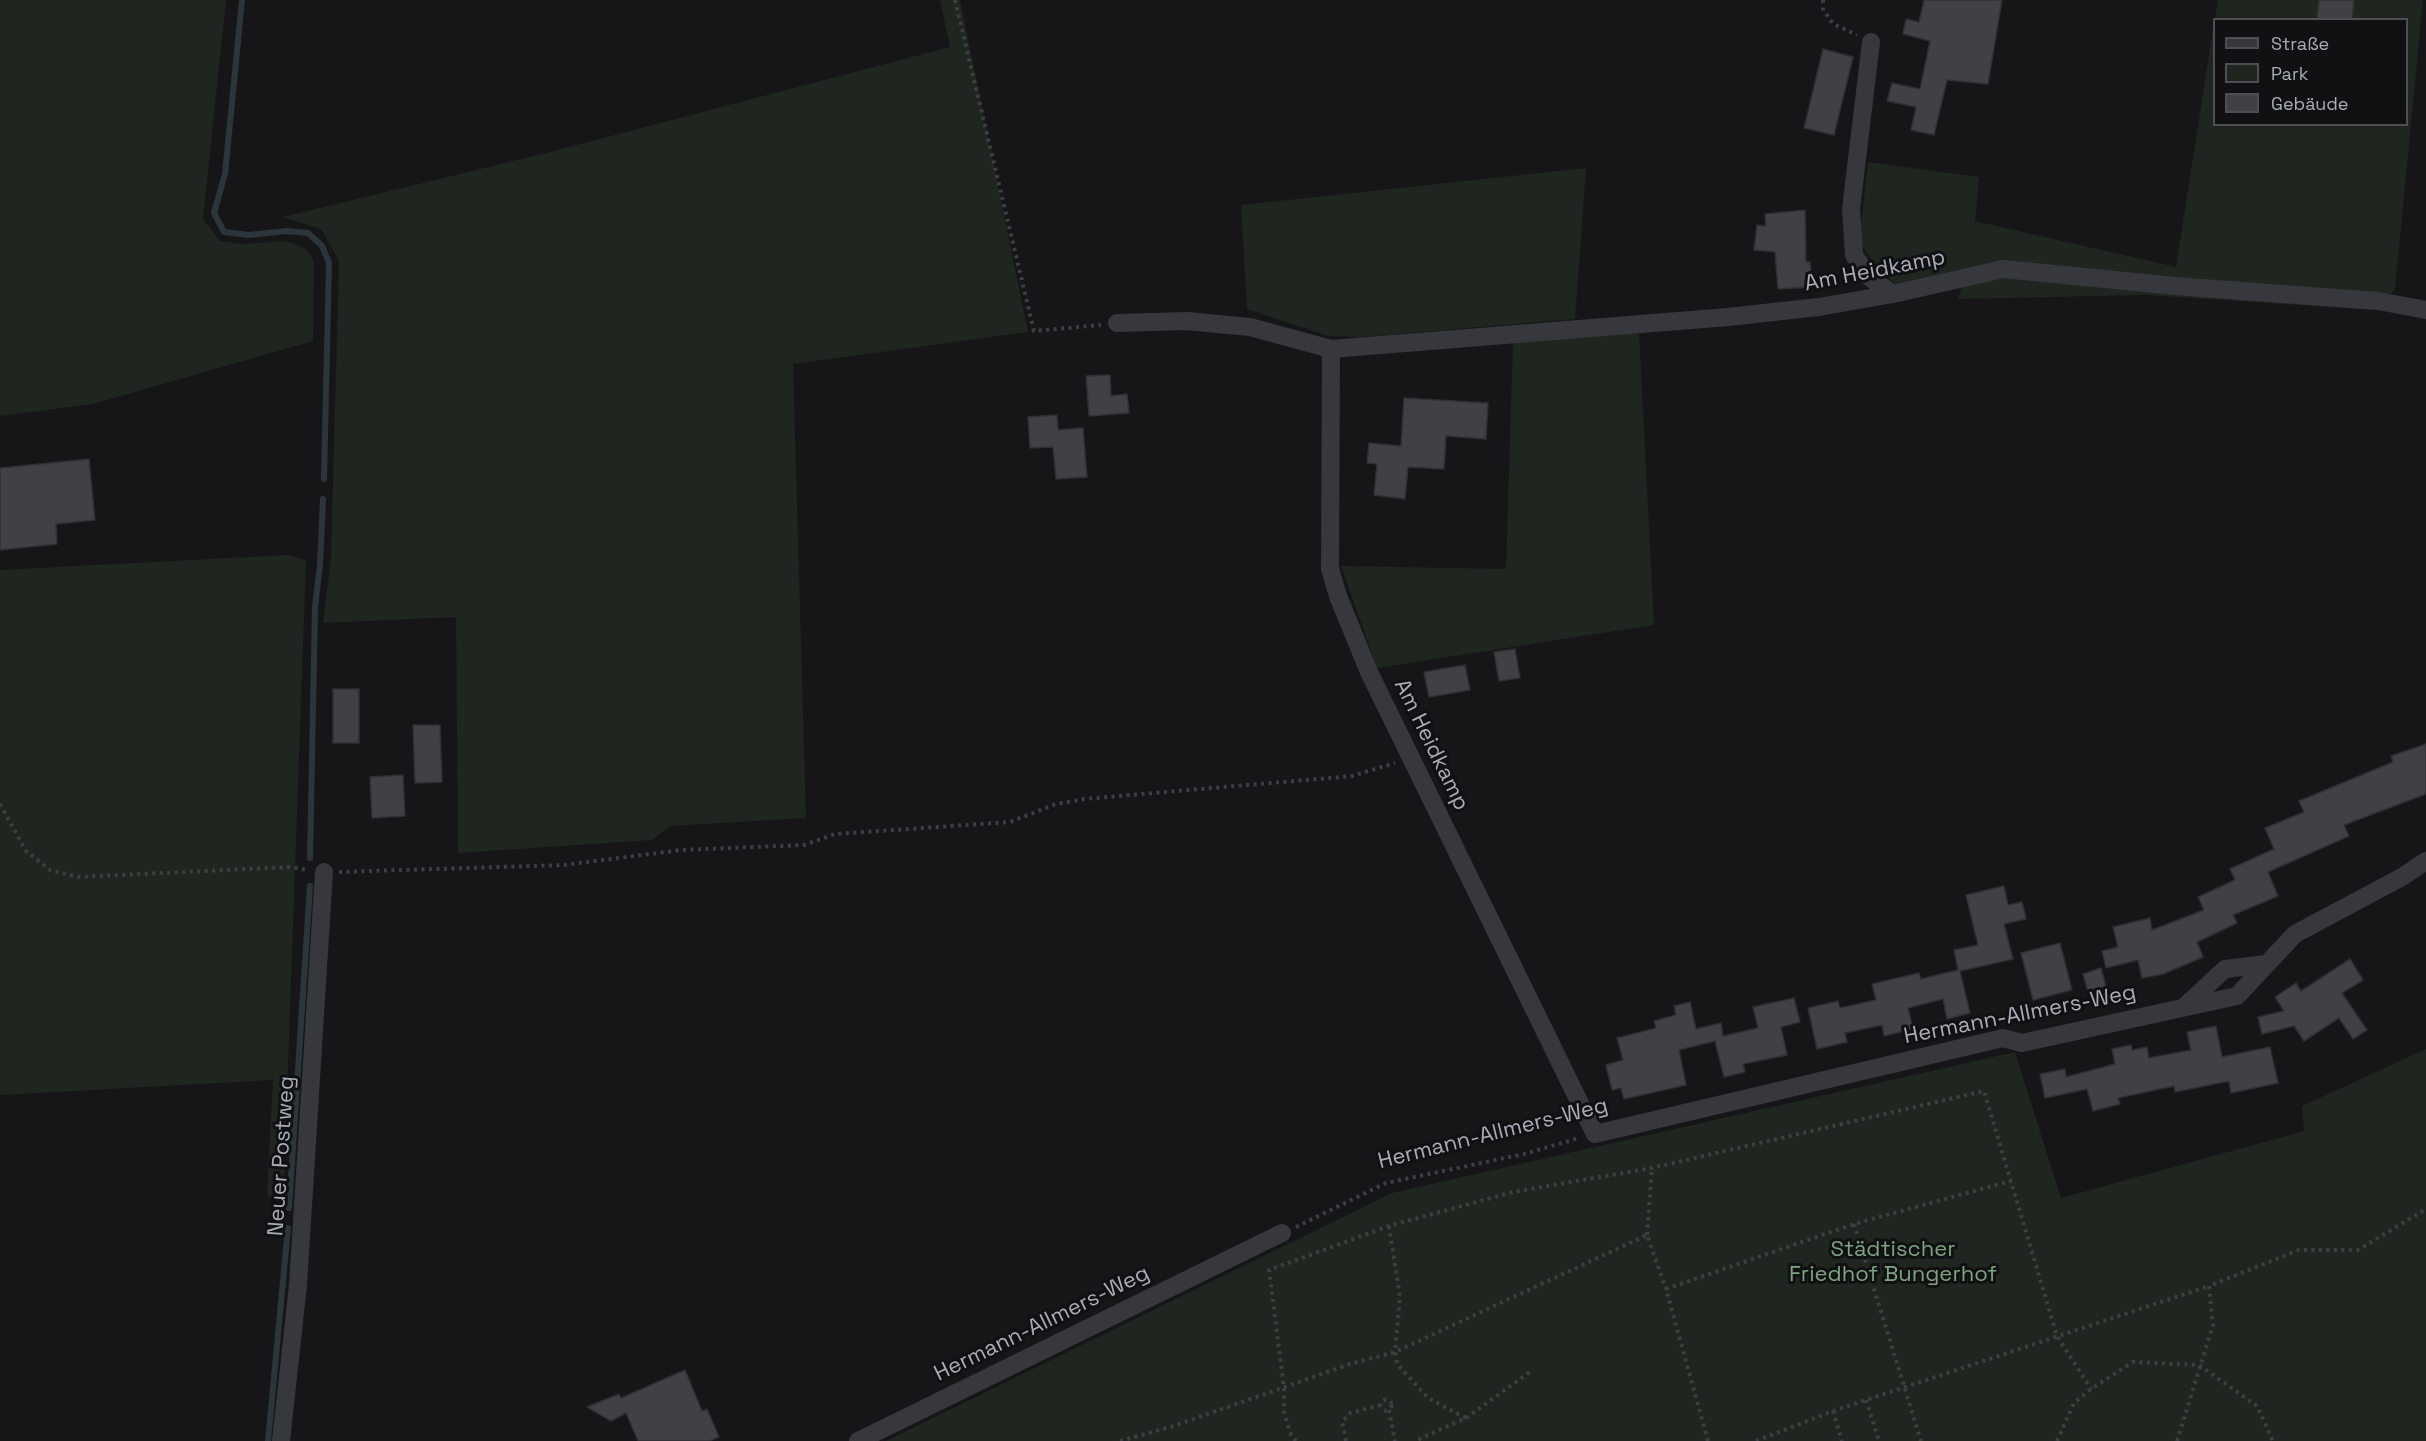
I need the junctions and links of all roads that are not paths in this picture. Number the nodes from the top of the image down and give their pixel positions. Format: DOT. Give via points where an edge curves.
graph roads {
  1 [pos="1870,42"];
  2 [pos="1893,294"];
  3 [pos="2426,310"];
  4 [pos="1117,323"];
  5 [pos="1331,349"];
  6 [pos="2426,861"];
  7 [pos="324,872"];
  8 [pos="2266,964"];
  9 [pos="2183,1008"];
  10 [pos="1595,1134"];
  11 [pos="1281,1233"];
  12 [pos="281,1441"];
  13 [pos="858,1441"];
  1 -- 2 [label="street" via="1851,209 1854,255 1869,277"];
  2 -- 3 [label="street, Am Heidkamp" via="2003,269 2378,301"];
  2 -- 5 [label="street, Am Heidkamp" via="1728,317"];
  4 -- 5 [label="street, Am Heidkamp" via="1187,321 1250,327"];
  5 -- 10 [label="street, Am Heidkamp" via="1330,569 1338,596 1369,672"];
  6 -- 8 [label="street, Hermann-Allmers-Weg" via="2295,934"];
  7 -- 12 [label="street, Neuer Postweg" via="298,1285"];
  8 -- 9 [label="street, Hermann-Allmers-Weg" via="2237,996"];
  8 -- 9 [label="street" via="2225,969"];
  9 -- 10 [label="street, Hermann-Allmers-Weg" via="2022,1043 2003,1038"];
  11 -- 13 [label="street, Hermann-Allmers-Weg"];
}
